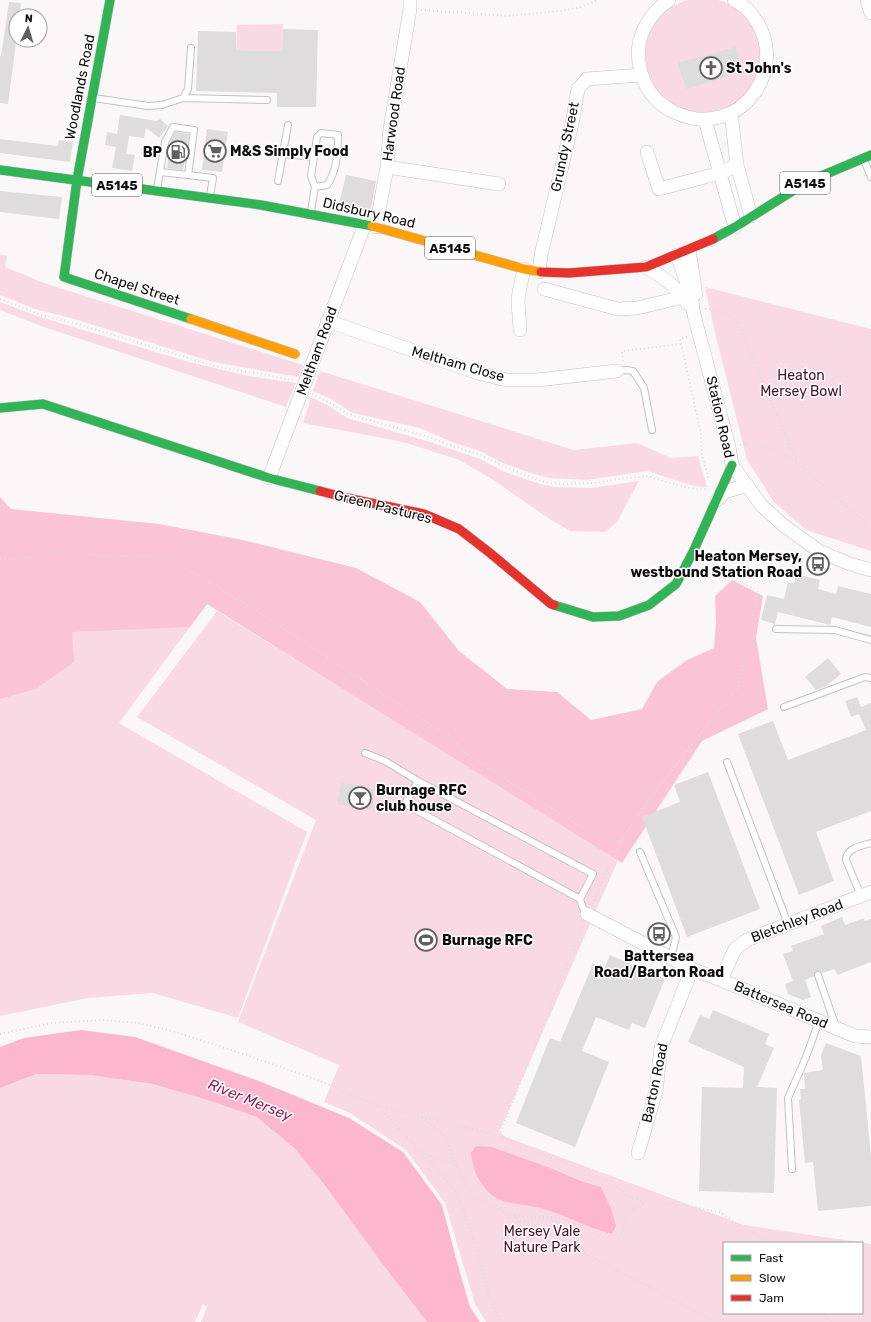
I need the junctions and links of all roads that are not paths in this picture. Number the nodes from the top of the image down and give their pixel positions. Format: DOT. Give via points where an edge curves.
graph roads {
  1 [pos="110,0"];
  2 [pos="669,0"];
  3 [pos="734,0"];
  4 [pos="410,4"];
  5 [pos="191,48"];
  6 [pos="641,75"];
  7 [pos="92,97"];
  8 [pos="183,98"];
  9 [pos="267,100"];
  10 [pos="731,113"];
  11 [pos="705,120"];
  12 [pos="288,125"];
  13 [pos="647,152"];
  14 [pos="283,154"];
  15 [pos="867,156"];
  16 [pos="314,157"];
  17 [pos="737,165"];
  18 [pos="387,167"];
  19 [pos="0,170"];
  20 [pos="160,172"];
  21 [pos="720,173"];
  22 [pos="188,175"];
  23 [pos="871,177"];
  24 [pos="77,180"];
  25 [pos="278,182"];
  26 [pos="499,184"];
  27 [pos="315,187"];
  28 [pos="157,191"];
  29 [pos="210,198"];
  30 [pos="311,214"];
  31 [pos="751,216"];
  32 [pos="370,226"];
  33 [pos="735,227"];
  34 [pos="689,250"];
  35 [pos="677,255"];
  36 [pos="646,267"];
  37 [pos="524,269"];
  38 [pos="538,272"];
  39 [pos="544,290"];
  40 [pos="690,295"];
  41 [pos="328,321"];
  42 [pos="520,330"];
  43 [pos="700,334"];
  44 [pos="295,354"];
  45 [pos="620,370"];
  46 [pos="0,408"];
  47 [pos="652,430"];
  48 [pos="732,465"];
  49 [pos="269,478"];
  50 [pos="747,485"];
  51 [pos="713,504"];
  52 [pos="871,570"];
  53 [pos="776,628"];
  54 [pos="871,640"];
  55 [pos="871,678"];
  56 [pos="784,707"];
  57 [pos="365,753"];
  58 [pos="727,762"];
  59 [pos="418,781"];
  60 [pos="871,842"];
  61 [pos="640,852"];
  62 [pos="866,894"];
  63 [pos="580,899"];
  64 [pos="587,914"];
  65 [pos="788,924"];
  66 [pos="671,958"];
  67 [pos="692,969"];
  68 [pos="818,975"];
  69 [pos="721,980"];
  70 [pos="819,1021"];
  71 [pos="836,1028"];
  72 [pos="871,1037"];
  73 [pos="638,1153"];
  74 [pos="792,1169"];
  1 -- 7 [label="street, Woodlands Road"];
  2 -- 6 [label="street" via="652,15 642,33 638,54"];
  3 -- 10 [label="street" via="746,8 759,24 766,44 766,65 760,84 748,101"];
  4 -- 18 [label="street, Harwood Road" via="390,129"];
  5 -- 8 [label="lane" via="188,89"];
  6 -- 11 [label="street" via="650,94 666,108 685,117"];
  6 -- 38 [label="street, Grundy Street" via="588,79 578,89"];
  7 -- 8 [label="lane" via="148,106 162,105"];
  7 -- 24 [label="street, Woodlands Road"];
  8 -- 9 [label="lane"];
  10 -- 11 [label="street"];
  10 -- 17 [label="street"];
  11 -- 21 [label="street"];
  12 -- 14 [label="lane"];
  13 -- 21 [label="street" via="659,189"];
  14 -- 16 [label="lane"];
  14 -- 25 [label="lane"];
  15 -- 23 [label="lane"];
  15 -- 31 [label="street, Didsbury Road / A5145" via="807,182"];
  16 -- 27 [label="lane" via="311,176"];
  16 -- 27 [label="lane" via="320,133 338,136 332,178 327,185"];
  17 -- 21 [label="street"];
  17 -- 31 [label="street"];
  18 -- 26 [label="street"];
  18 -- 32 [label="street, Harwood Road"];
  19 -- 24 [label="street, Didsbury Road / A5145"];
  20 -- 22 [label="lane"];
  20 -- 22 [label="lane" via="165,142 172,127 194,130"];
  20 -- 28 [label="lane"];
  21 -- 33 [label="street"];
  22 -- 29 [label="lane" via="213,178"];
  24 -- 28 [label="street, Didsbury Road / A5145"];
  24 -- 44 [label="street, Chapel Street" via="64,277"];
  27 -- 30 [label="lane"];
  28 -- 29 [label="street, Didsbury Road / A5145"];
  29 -- 30 [label="street, Didsbury Road / A5145"];
  30 -- 32 [label="street, Didsbury Road / A5145"];
  31 -- 33 [label="street, Didsbury Road / A5145"];
  32 -- 37 [label="street, Didsbury Road / A5145"];
  32 -- 41 [label="street, Meltham Road"];
  33 -- 34 [label="street, Didsbury Road / A5145"];
  34 -- 35 [label="street, Didsbury Road / A5145"];
  34 -- 40 [label="street, Station Road"];
  35 -- 36 [label="street, Didsbury Road / A5145"];
  35 -- 40 [label="street, Station Road"];
  36 -- 38 [label="street, Didsbury Road / A5145" via="569,274"];
  36 -- 40 [label="street"];
  37 -- 38 [label="street, Didsbury Road / A5145"];
  37 -- 42 [label="street" via="518,301"];
  39 -- 40 [label="street" via="618,309 637,308"];
  40 -- 43 [label="street, Station Road"];
  40 -- 43 [label="street, Station Road"];
  41 -- 45 [label="street, Meltham Close" via="478,373 507,380 537,380"];
  41 -- 49 [label="street, Meltham Road"];
  43 -- 48 [label="street, Station Road"];
  45 -- 47 [label="lane" via="633,371 644,388"];
  46 -- 49 [label="street, Green Pastures" via="42,404"];
  48 -- 50 [label="street, Station Road"];
  48 -- 51 [label="street, Green Pastures" via="715,490"];
  49 -- 51 [label="street, Green Pastures" via="424,514 459,529 551,604 593,617 619,616 649,605 676,584"];
  50 -- 51 [label="street, Green Pastures" via="725,492"];
  50 -- 52 [label="street, Station Road" via="761,505 819,551"];
  53 -- 54 [label="lane" via="835,630"];
  55 -- 56 [label="lane" via="865,677"];
  57 -- 59 [label="lane" via="385,761"];
  58 -- 65 [label="lane"];
  59 -- 63 [label="lane" via="405,804"];
  59 -- 63 [label="lane" via="593,874"];
  60 -- 62 [label="lane" via="852,849 846,855 846,860"];
  61 -- 66 [label="lane" via="676,937"];
  62 -- 65 [label="street, Bletchley Road"];
  63 -- 64 [label="lane"];
  64 -- 66 [label="street"];
  65 -- 69 [label="street, Bletchley Road" via="746,940 735,949"];
  66 -- 67 [label="street"];
  67 -- 69 [label="street, Battersea Road"];
  67 -- 73 [label="street, Barton Road" via="661,1047 656,1091"];
  68 -- 71 [label="lane"];
  69 -- 70 [label="street, Battersea Road"];
  70 -- 71 [label="street, Battersea Road"];
  70 -- 74 [label="lane" via="788,1098"];
  71 -- 72 [label="street, Battersea Road" via="855,1036"];
}
